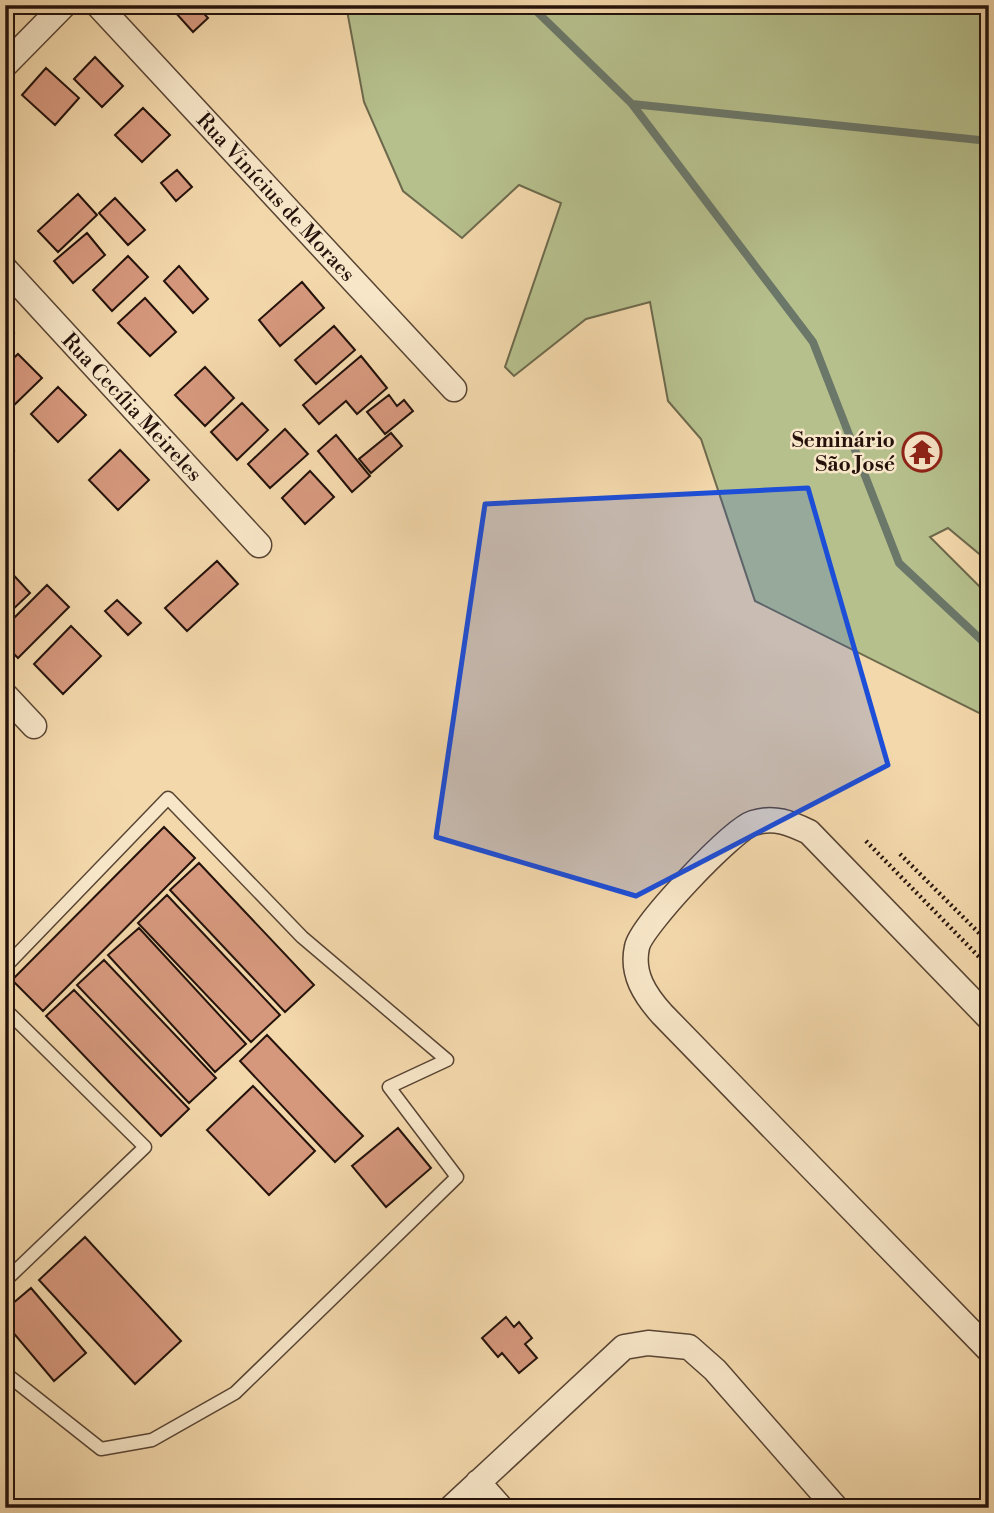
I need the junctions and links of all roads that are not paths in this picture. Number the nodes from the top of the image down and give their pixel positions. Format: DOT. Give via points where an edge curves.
graph roads {
  1 [pos="64,5"];
  2 [pos="98,5"];
  3 [pos="5,65"];
  4 [pos="5,269"];
  5 [pos="454,389"];
  6 [pos="259,545"];
  7 [pos="5,695"];
  8 [pos="34,726"];
  9 [pos="5,967"];
  10 [pos="5,1009"];
  11 [pos="989,1018"];
  12 [pos="5,1281"];
  13 [pos="989,1350"];
  14 [pos="5,1373"];
  15 [pos="478,1482"];
  16 [pos="451,1508"];
  17 [pos="501,1508"];
  18 [pos="836,1508"];
  1 -- 3 [label="street"];
  2 -- 5 [label="street, Rua Vinícius de Moraes"];
  4 -- 6 [label="street, Rua Cecília Meireles"];
  7 -- 8 [label="street"];
  9 -- 14 [label="lane" via="168,798 302,937 447,1060 389,1087 457,1178 235,1393 152,1440 101,1449"];
  10 -- 12 [label="lane" via="145,1147"];
  11 -- 13 [label="street" via="809,832 772,819 733,835 651,922 637,946 643,992"];
  15 -- 16 [label="street"];
  15 -- 17 [label="street"];
  15 -- 18 [label="street" via="624,1347 648,1343 689,1347 715,1370"];
}
